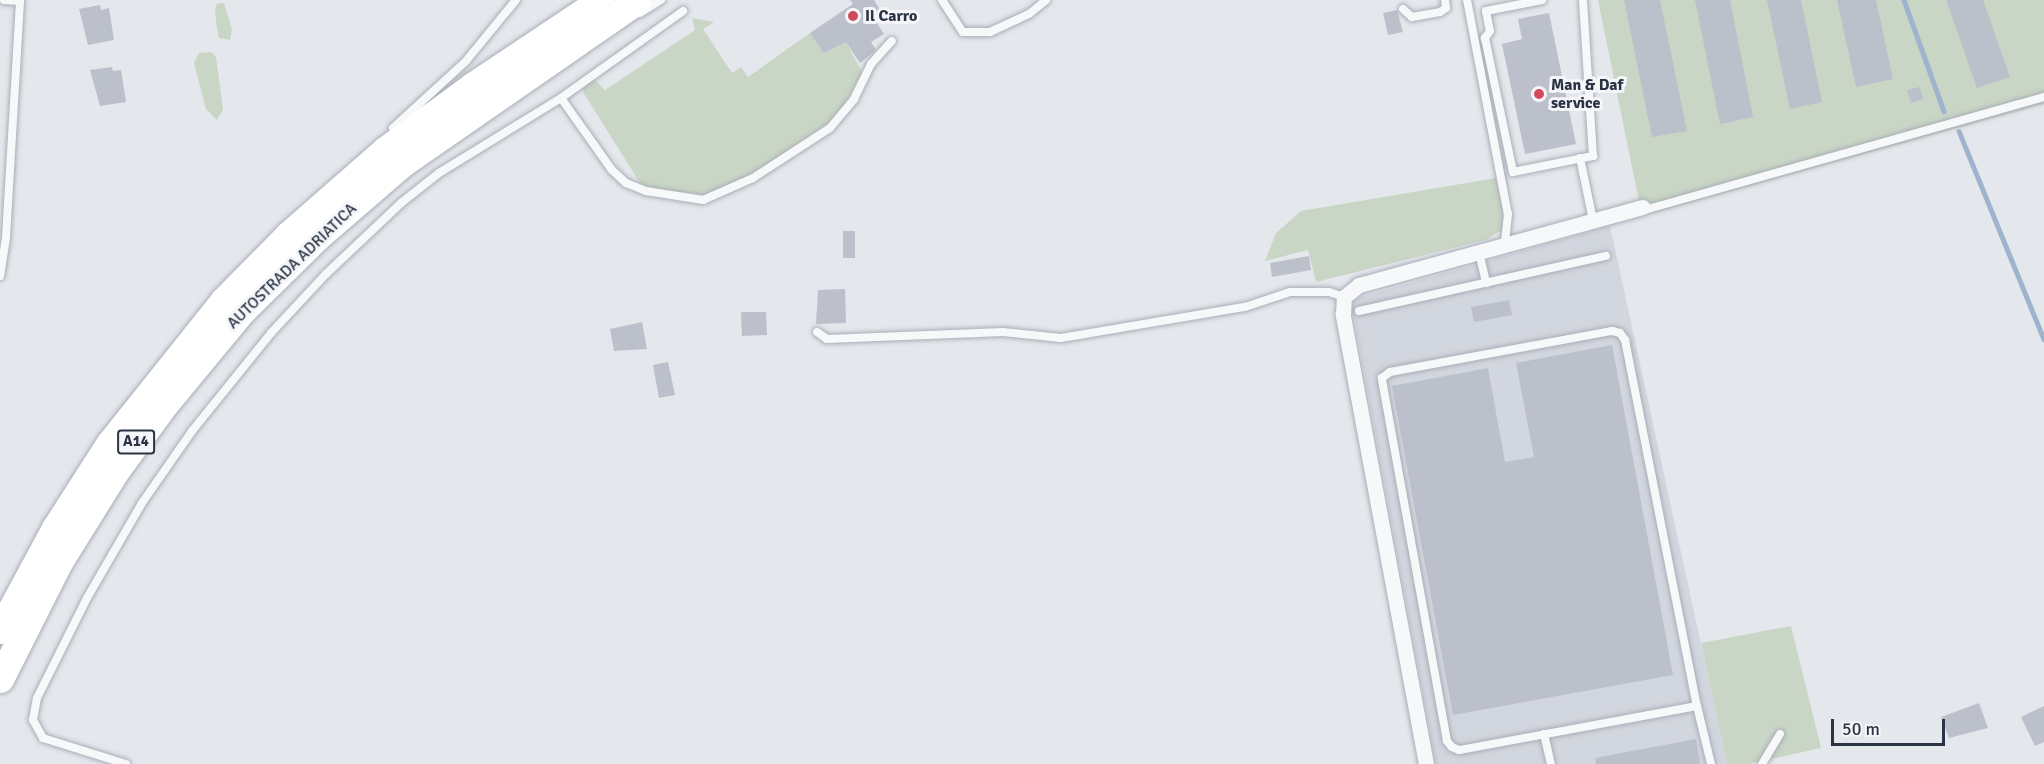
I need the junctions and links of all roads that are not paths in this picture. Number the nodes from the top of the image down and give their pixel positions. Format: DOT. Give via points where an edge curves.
graph roads {
  1 [pos="4,0"];
  2 [pos="20,0"];
  3 [pos="516,0"];
  4 [pos="661,0"];
  5 [pos="942,0"];
  6 [pos="1046,0"];
  7 [pos="1445,0"];
  8 [pos="1467,0"];
  9 [pos="1542,0"];
  10 [pos="1583,0"];
  11 [pos="619,4"];
  12 [pos="1403,9"];
  13 [pos="683,11"];
  14 [pos="892,41"];
  15 [pos="2044,97"];
  16 [pos="561,98"];
  17 [pos="387,133"];
  18 [pos="1580,158"];
  19 [pos="1642,207"];
  20 [pos="1593,220"];
  21 [pos="1505,245"];
  22 [pos="1479,252"];
  23 [pos="1606,256"];
  24 [pos="0,276"];
  25 [pos="1486,283"];
  26 [pos="1344,297"];
  27 [pos="1359,312"];
  28 [pos="817,332"];
  29 [pos="0,630"];
  30 [pos="0,679"];
  31 [pos="1698,706"];
  32 [pos="1780,734"];
  33 [pos="1544,735"];
  34 [pos="126,764"];
  35 [pos="1426,764"];
  36 [pos="1551,764"];
  37 [pos="1711,764"];
  38 [pos="1762,764"];
  1 -- 2 [label="lane"];
  2 -- 24 [label="lane" via="6,237"];
  3 -- 17 [label="lane" via="466,61"];
  4 -- 11 [label="lane" via="640,14"];
  5 -- 6 [label="lane" via="963,32 990,33 1029,14"];
  7 -- 12 [label="lane" via="1446,8 1440,12 1412,17"];
  8 -- 21 [label="lane" via="1508,214"];
  9 -- 18 [label="lane" via="1486,11 1490,31 1485,38 1513,172"];
  10 -- 18 [label="lane" via="1593,156"];
  11 -- 29 [label="highway, AUTOSTRADA ADRIATICA / A14" via="446,104 291,223 193,335 109,444 55,528"];
  11 -- 30 [label="highway, AUTOSTRADA ADRIATICA / A14" via="382,179 241,312 171,396 115,472 59,562"];
  13 -- 16 [label="lane"];
  14 -- 16 [label="lane" via="871,64 854,99 830,128 753,178 703,200 663,195 626,183 612,170"];
  15 -- 19 [label="lane" via="1648,209"];
  16 -- 34 [label="lane" via="439,173 370,231 271,333 192,431 142,503 87,598 37,698 33,720 43,738"];
  18 -- 20 [label="lane"];
  19 -- 20 [label="street"];
  20 -- 21 [label="street"];
  21 -- 22 [label="street"];
  22 -- 25 [label="lane"];
  22 -- 26 [label="street" via="1359,285"];
  23 -- 25 [label="lane"];
  25 -- 27 [label="lane"];
  26 -- 28 [label="lane" via="1329,292 1290,292 1245,307 1061,338 1003,332 827,339"];
  26 -- 35 [label="street" via="1343,314"];
  31 -- 33 [label="lane"];
  31 -- 33 [label="lane" via="1620,333 1612,331 1390,372 1382,378 1382,387 1447,741 1459,750"];
  31 -- 37 [label="lane"];
  32 -- 38 [label="lane"];
  33 -- 36 [label="lane"];
}
